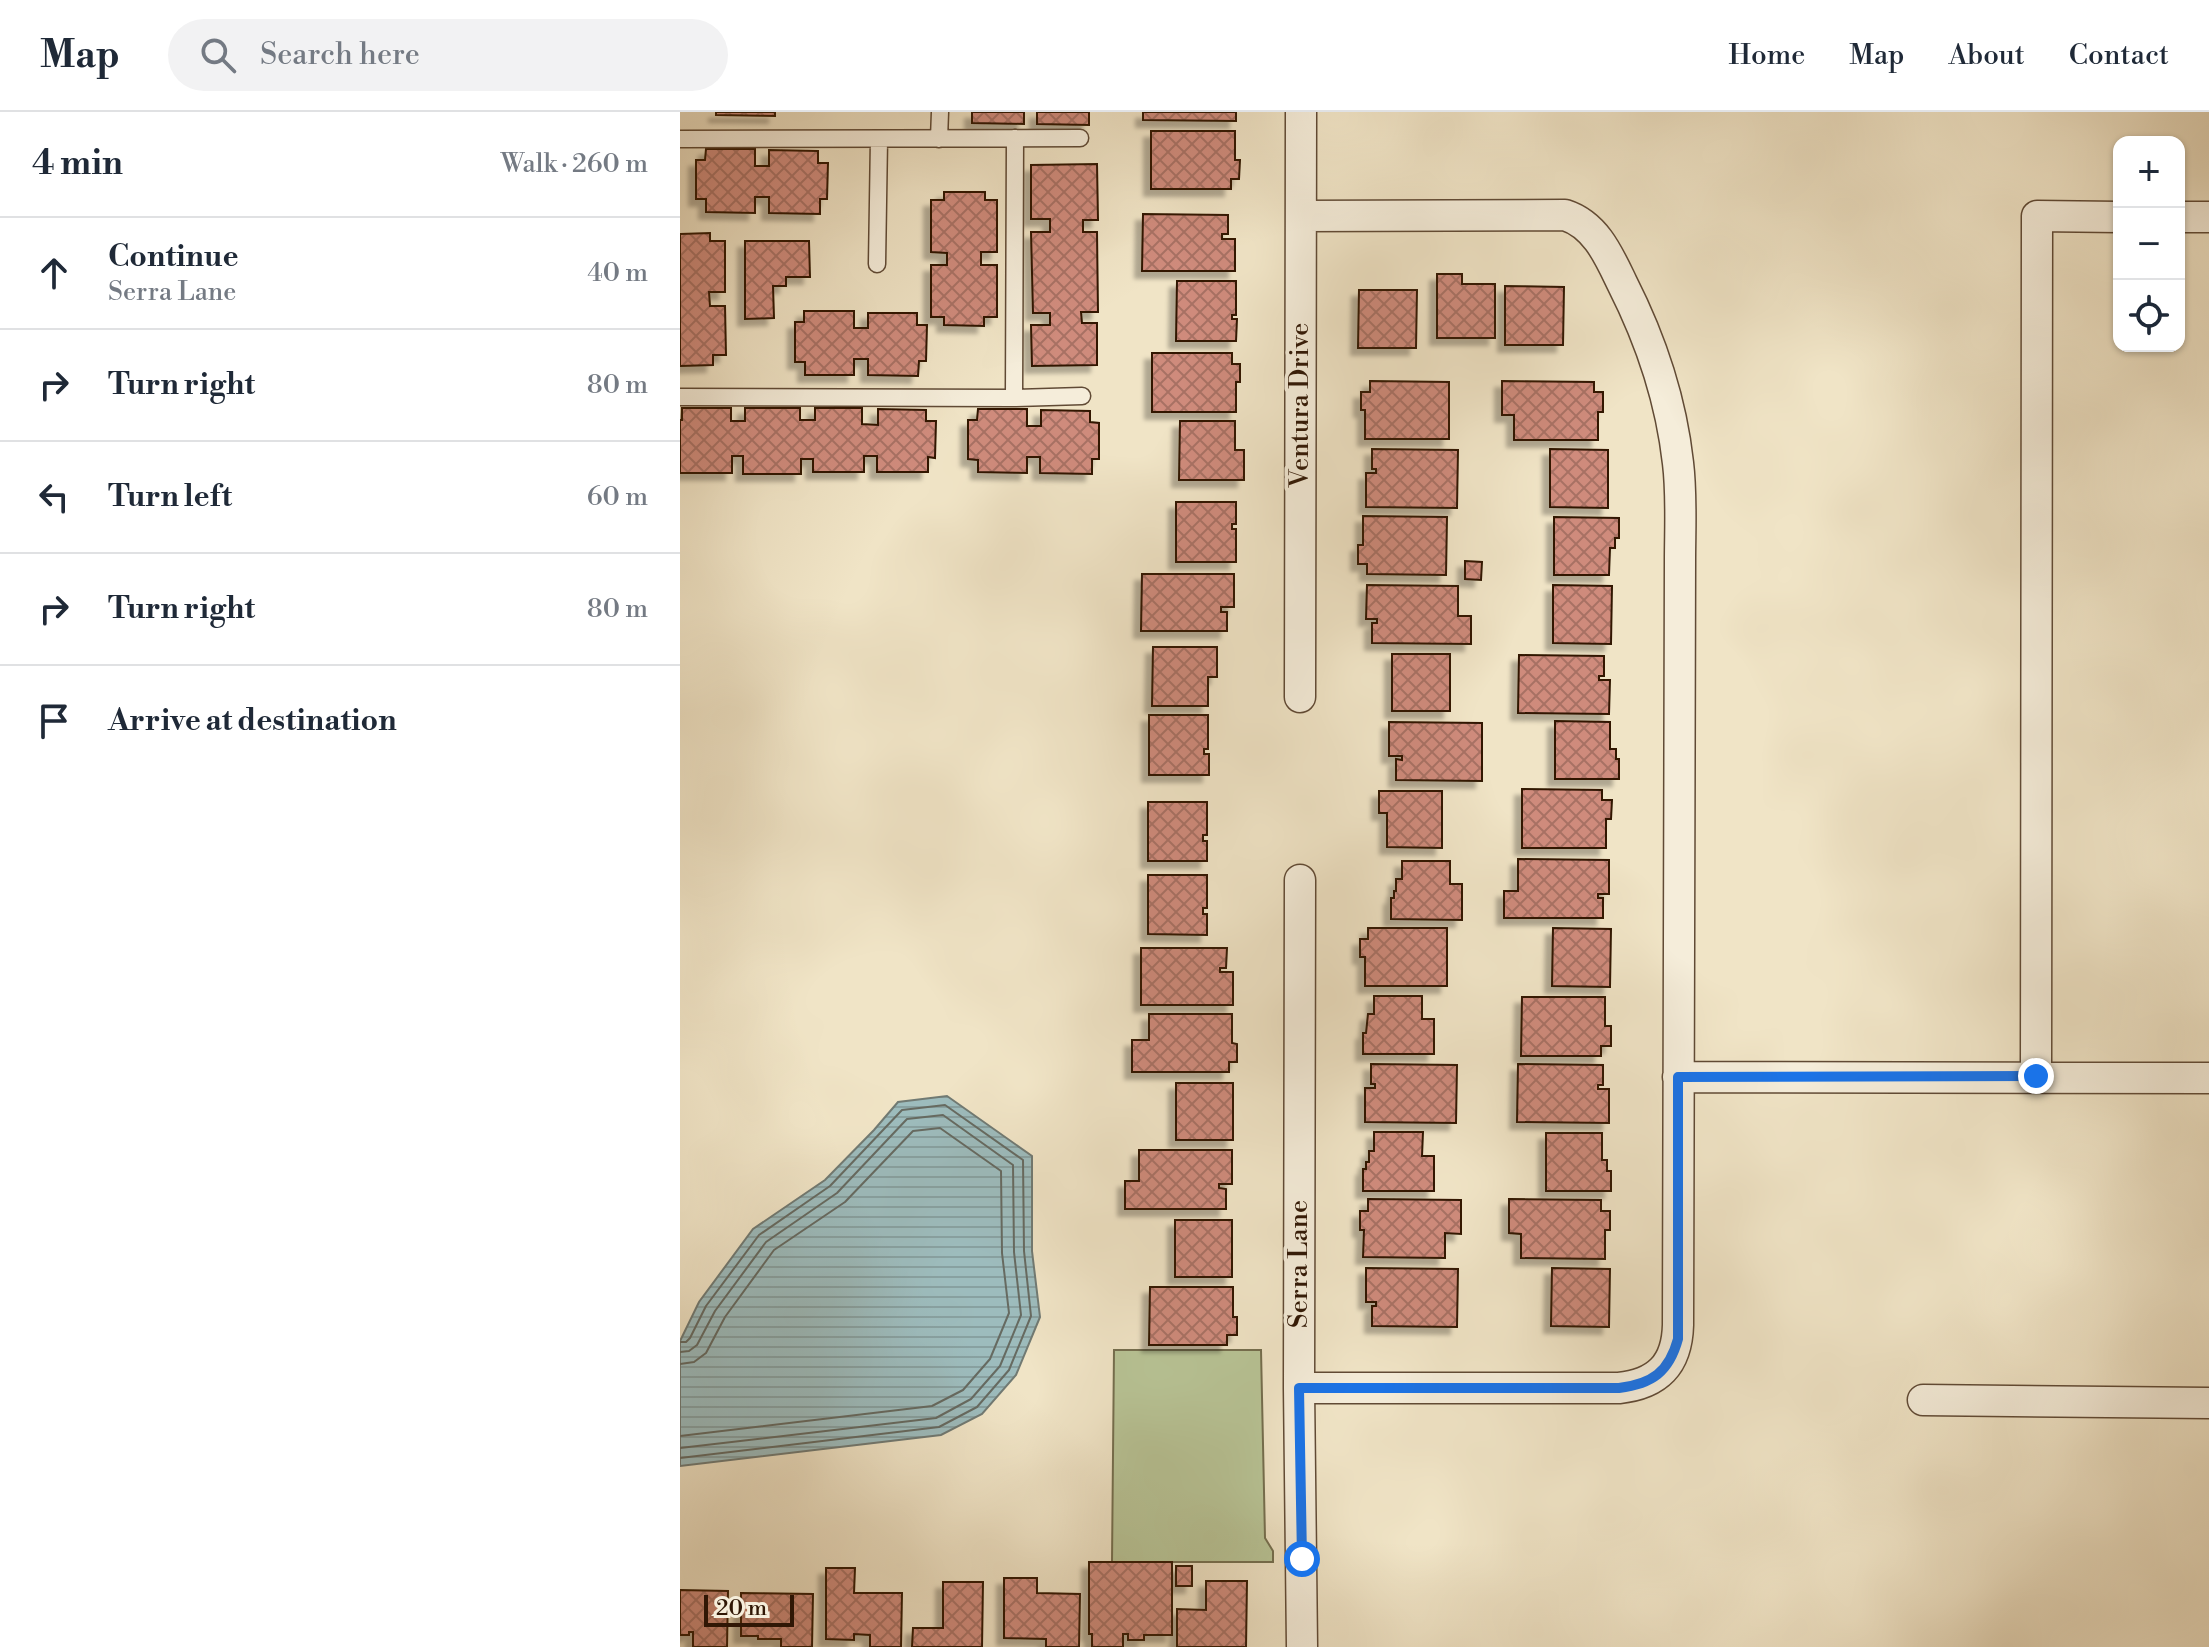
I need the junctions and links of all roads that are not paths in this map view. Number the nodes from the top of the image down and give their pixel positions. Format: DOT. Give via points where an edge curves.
graph roads {
  1 [pos="940,112"];
  2 [pos="1301,112"];
  3 [pos="1015,138"];
  4 [pos="1080,138"];
  5 [pos="680,139"];
  6 [pos="879,139"];
  7 [pos="939,139"];
  8 [pos="1301,216"];
  9 [pos="2113,217"];
  10 [pos="2185,217"];
  11 [pos="2209,217"];
  12 [pos="877,264"];
  13 [pos="1082,396"];
  14 [pos="680,397"];
  15 [pos="1014,398"];
  16 [pos="1300,697"];
  17 [pos="1300,880"];
  18 [pos="2036,1076"];
  19 [pos="1678,1077"];
  20 [pos="2209,1078"];
  21 [pos="1299,1388"];
  22 [pos="1923,1400"];
  23 [pos="2209,1403"];
  24 [pos="1302,1647"];
  1 -- 7 [label="lane"];
  2 -- 8 [label="street, Ventura Drive"];
  3 -- 4 [label="lane"];
  3 -- 7 [label="lane"];
  3 -- 15 [label="lane"];
  5 -- 6 [label="lane"];
  6 -- 7 [label="lane"];
  6 -- 12 [label="lane"];
  8 -- 16 [label="street, Ventura Drive"];
  8 -- 19 [label="street" via="1565,215 1578,219 1594,235 1640,318 1667,399 1679,466"];
  9 -- 18 [label="street" via="2037,216"];
  10 -- 11 [label="street"];
  13 -- 15 [label="lane"];
  14 -- 15 [label="lane"];
  17 -- 21 [label="street, Serra Lane"];
  18 -- 19 [label="street"];
  18 -- 20 [label="street"];
  19 -- 21 [label="street" via="1678,1339 1658,1375 1619,1388"];
  21 -- 24 [label="street, Serra Lane"];
  22 -- 23 [label="street"];
}
